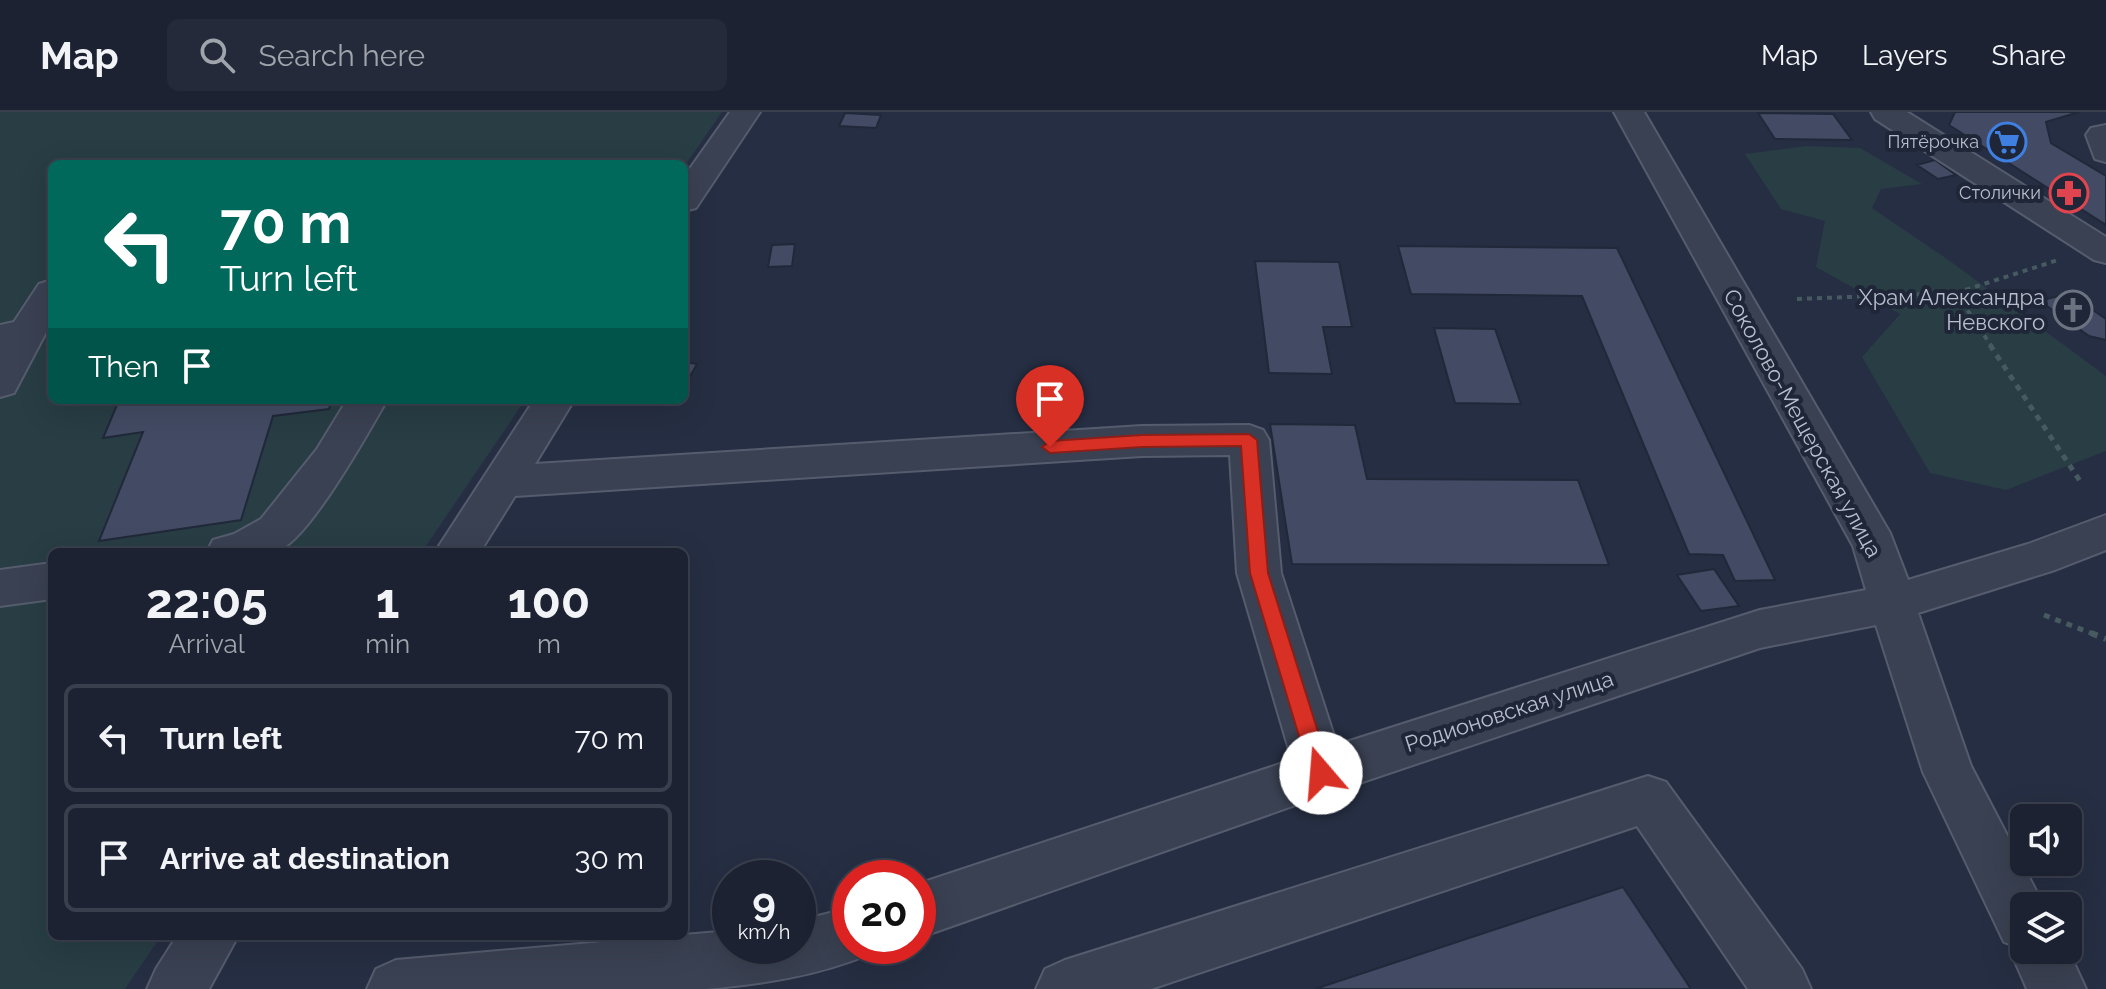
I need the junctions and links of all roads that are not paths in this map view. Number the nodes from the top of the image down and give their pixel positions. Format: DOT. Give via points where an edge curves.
graph roads {
  1 [pos="745,112"];
  2 [pos="1629,112"];
  3 [pos="1886,112"];
  4 [pos="2106,134"];
  5 [pos="2106,152"];
  6 [pos="688,195"];
  7 [pos="2102,250"];
  8 [pos="48,296"];
  9 [pos="13,335"];
  10 [pos="0,384"];
  11 [pos="365,404"];
  12 [pos="551,404"];
  13 [pos="502,481"];
  14 [pos="2106,532"];
  15 [pos="246,548"];
  16 [pos="460,548"];
  17 [pos="48,582"];
  18 [pos="0,588"];
  19 [pos="1893,603"];
  20 [pos="1321,773"];
  21 [pos="2010,895"];
  22 [pos="936,905"];
  23 [pos="207,940"];
  24 [pos="832,941"];
  25 [pos="2045,964"];
  26 [pos="706,975"];
  27 [pos="176,989"];
  28 [pos="396,989"];
  29 [pos="1065,989"];
  30 [pos="1782,989"];
  31 [pos="2057,989"];
  1 -- 6 [label="street"];
  2 -- 19 [label="street, Соколово-Мещерская улица" via="1875,545"];
  3 -- 7 [label="street"];
  4 -- 5 [label="street"];
  8 -- 9 [label="street"];
  9 -- 10 [label="street"];
  11 -- 15 [label="street" via="332,460 276,531"];
  12 -- 13 [label="street"];
  13 -- 16 [label="street"];
  13 -- 20 [label="street" via="1142,441 1249,440 1259,573"];
  14 -- 19 [label="street, Родионовская улица"];
  17 -- 18 [label="street"];
  19 -- 20 [label="street, Родионовская улица" via="1760,629"];
  19 -- 21 [label="street, Соколово-Мещерская улица" via="1948,772"];
  20 -- 22 [label="street, Родионовская улица"];
  23 -- 27 [label="street"];
  24 -- 26 [label="street" via="759,956"];
  25 -- 31 [label="street"];
  26 -- 28 [label="street"];
  29 -- 30 [label="street" via="1648,799"];
}
